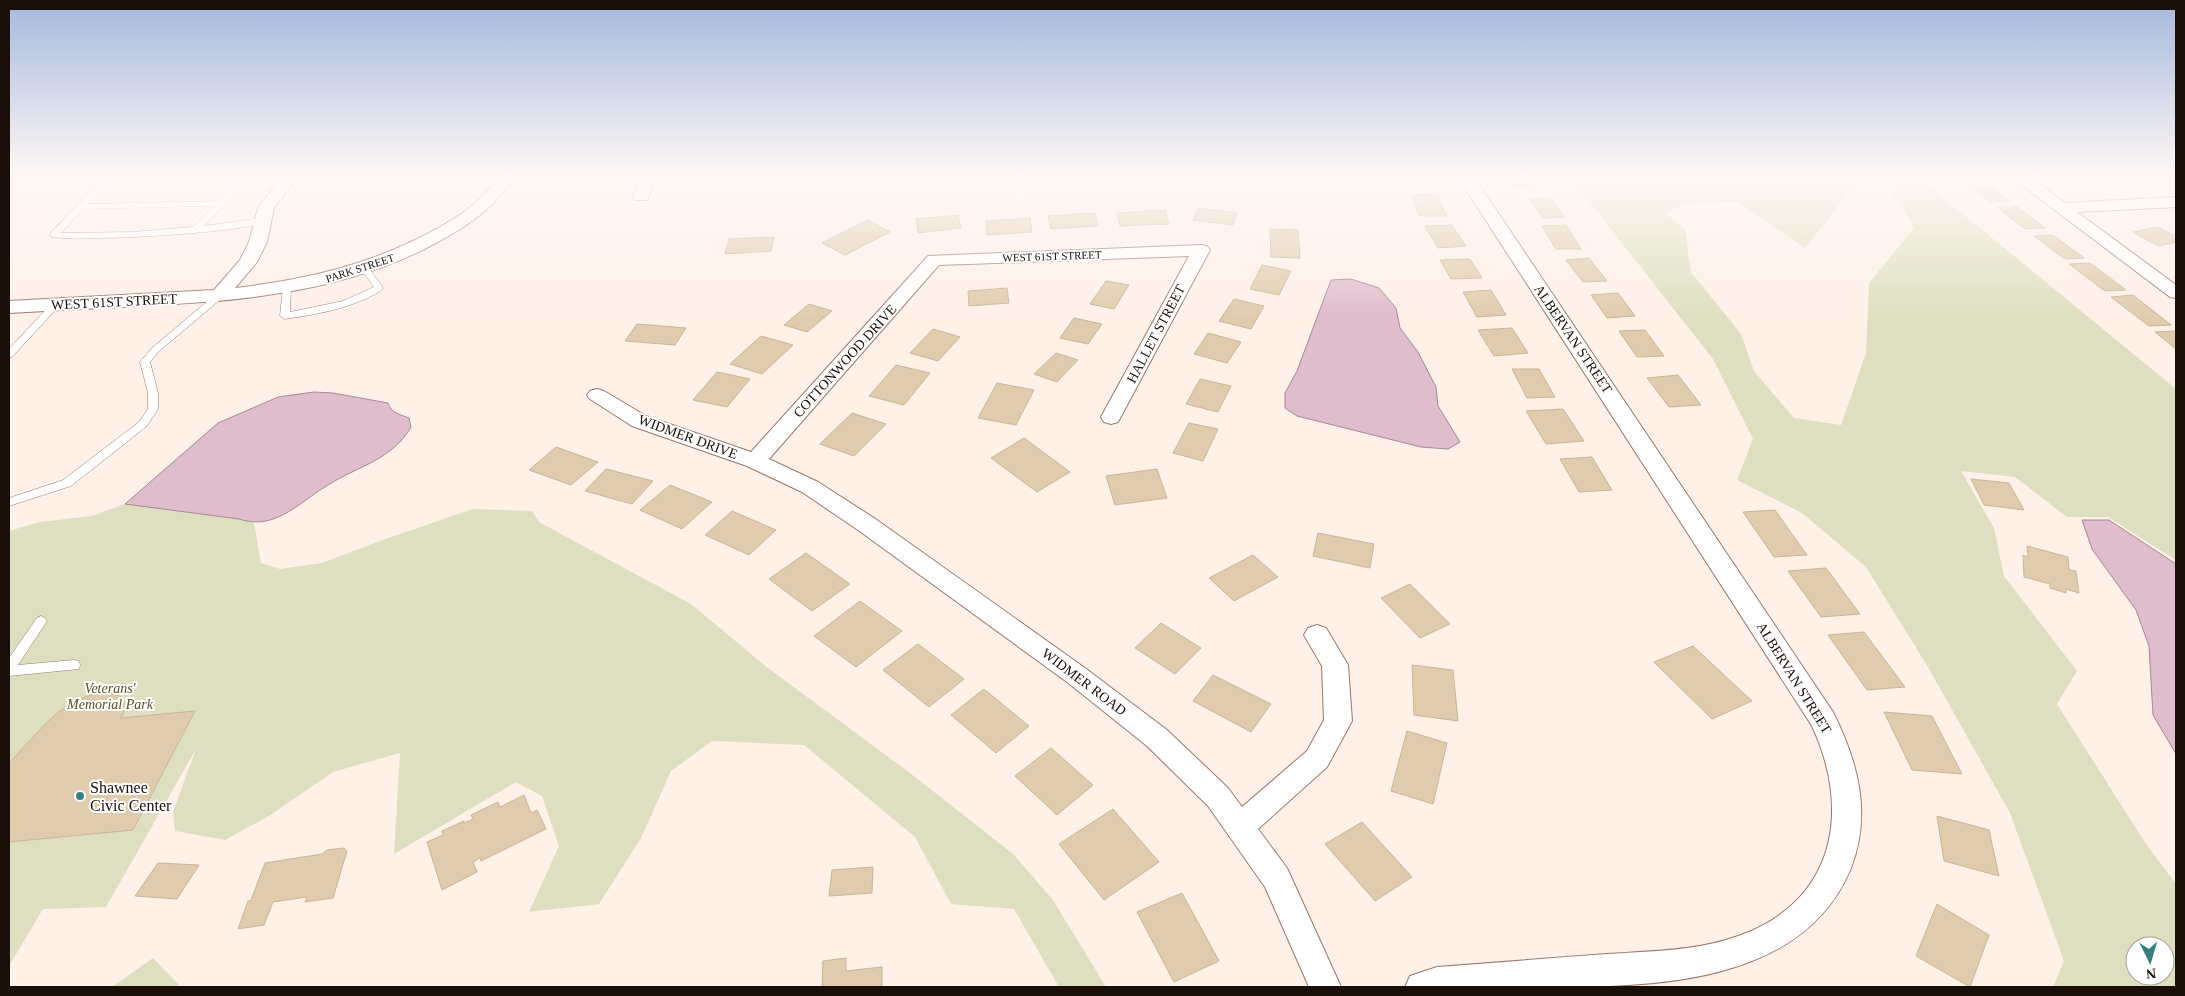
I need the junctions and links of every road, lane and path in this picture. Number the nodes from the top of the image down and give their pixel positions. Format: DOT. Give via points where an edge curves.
graph roads {
  1 [pos="64,223"];
  2 [pos="202,223"];
  3 [pos="236,223"];
  4 [pos="261,223"];
  5 [pos="458,223"];
  6 [pos="1497,223"];
  7 [pos="2081,223"];
  8 [pos="196,229"];
  9 [pos="1201,250"];
  10 [pos="934,260"];
  11 [pos="364,268"];
  12 [pos="286,289"];
  13 [pos="2176,293"];
  14 [pos="219,296"];
  15 [pos="56,304"];
  16 [pos="9,307"];
  17 [pos="9,355"];
  18 [pos="597,395"];
  19 [pos="1111,417"];
  20 [pos="755,461"];
  21 [pos="9,502"];
  22 [pos="41,621"];
  23 [pos="1317,635"];
  24 [pos="74,665"];
  25 [pos="9,670"];
  26 [pos="1240,827"];
  27 [pos="1325,987"];
  28 [pos="1420,987"];
  1 -- 8 [label="lane" via="54,235"];
  2 -- 8 [label="lane"];
  3 -- 8 [label="lane"];
  4 -- 14 [label="street" via="248,262"];
  5 -- 11 [label="street, PARK STREET" via="411,250"];
  6 -- 28 [label="street, ALBERVAN STREET" via="1823,720 1841,761 1848,804 1846,840 1836,874 1812,907 1782,932 1742,951 1695,962"];
  7 -- 13 [label="street"];
  9 -- 10 [label="street, WEST 61ST STREET"];
  9 -- 19 [label="street, HALLET STREET"];
  10 -- 20 [label="street, COTTONWOOD DRIVE"];
  11 -- 12 [label="street, PARK STREET"];
  11 -- 12 [label="lane" via="379,288 367,296 307,313 285,316"];
  12 -- 14 [label="street, PARK STREET"];
  14 -- 15 [label="street, WEST 61ST STREET"];
  14 -- 21 [label="lane" via="145,362 153,409 143,424 67,484"];
  15 -- 16 [label="street, WEST 61ST STREET"];
  15 -- 17 [label="lane"];
  18 -- 20 [label="street, WIDMER DRIVE" via="639,421"];
  20 -- 26 [label="street, WIDMER ROAD" via="810,487 858,519 1076,675 1157,738 1218,798"];
  22 -- 25 [label="lane"];
  23 -- 26 [label="street" via="1335,665 1338,721 1317,759"];
  24 -- 25 [label="lane"];
  26 -- 27 [label="street, WIDMER ROAD" via="1276,878"];
}
